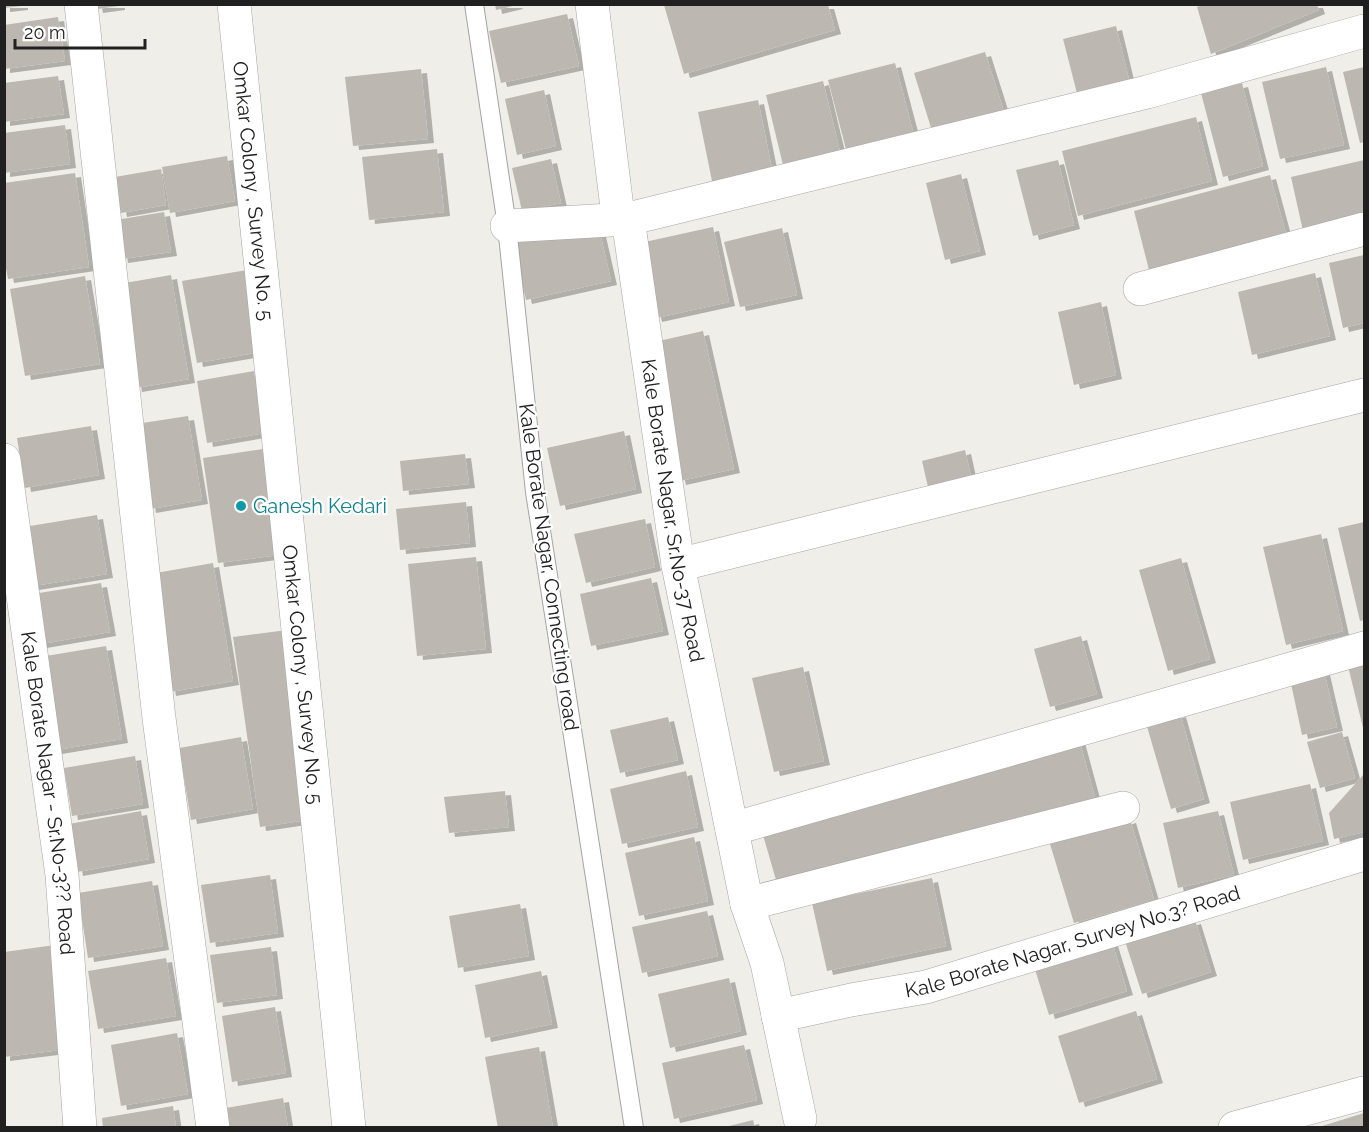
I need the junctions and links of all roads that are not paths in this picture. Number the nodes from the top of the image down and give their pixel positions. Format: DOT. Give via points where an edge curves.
graph roads {
  1 [pos="81,4"];
  2 [pos="234,4"];
  3 [pos="474,4"];
  4 [pos="592,4"];
  5 [pos="1365,31"];
  6 [pos="628,219"];
  7 [pos="507,226"];
  8 [pos="1365,229"];
  9 [pos="1140,289"];
  10 [pos="1365,395"];
  11 [pos="4,460"];
  12 [pos="678,565"];
  13 [pos="1365,648"];
  14 [pos="1123,807"];
  15 [pos="732,829"];
  16 [pos="1365,854"];
  17 [pos="747,904"];
  18 [pos="778,1016"];
  19 [pos="1365,1093"];
  20 [pos="800,1119"];
  21 [pos="81,1128"];
  22 [pos="213,1128"];
  23 [pos="349,1128"];
  24 [pos="634,1128"];
  25 [pos="1234,1128"];
  1 -- 22 [label="street" via="159,718"];
  2 -- 23 [label="street, Omkar Colony , Survey No. 5"];
  3 -- 7 [label="lane, Kale Borate Nagar, Connecting road"];
  4 -- 6 [label="street, Kale Borate Nagar, Sr.No-37 Road" via="617,208"];
  5 -- 6 [label="street" via="1147,92"];
  6 -- 7 [label="street"];
  6 -- 12 [label="street, Kale Borate Nagar, Sr.No-37 Road"];
  7 -- 24 [label="lane, Kale Borate Nagar, Connecting road" via="535,492"];
  8 -- 9 [label="street"];
  10 -- 12 [label="street"];
  11 -- 21 [label="street, Kale Borate Nagar - Sr.No-3?? Road" via="62,874"];
  12 -- 15 [label="street, Kale Borate Nagar, Sr.No-37 Road"];
  13 -- 15 [label="street"];
  14 -- 17 [label="street"];
  15 -- 17 [label="street, Kale Borate Nagar, Sr.No-37 Road"];
  16 -- 18 [label="street, Kale Borate Nagar, Survey No.3? Road" via="926,987"];
  17 -- 18 [label="street, Kale Borate Nagar, Sr.No-37 Road" via="767,963"];
  18 -- 20 [label="street, Kale Borate Nagar, Sr.No-37 Road"];
  19 -- 25 [label="street"];
}
